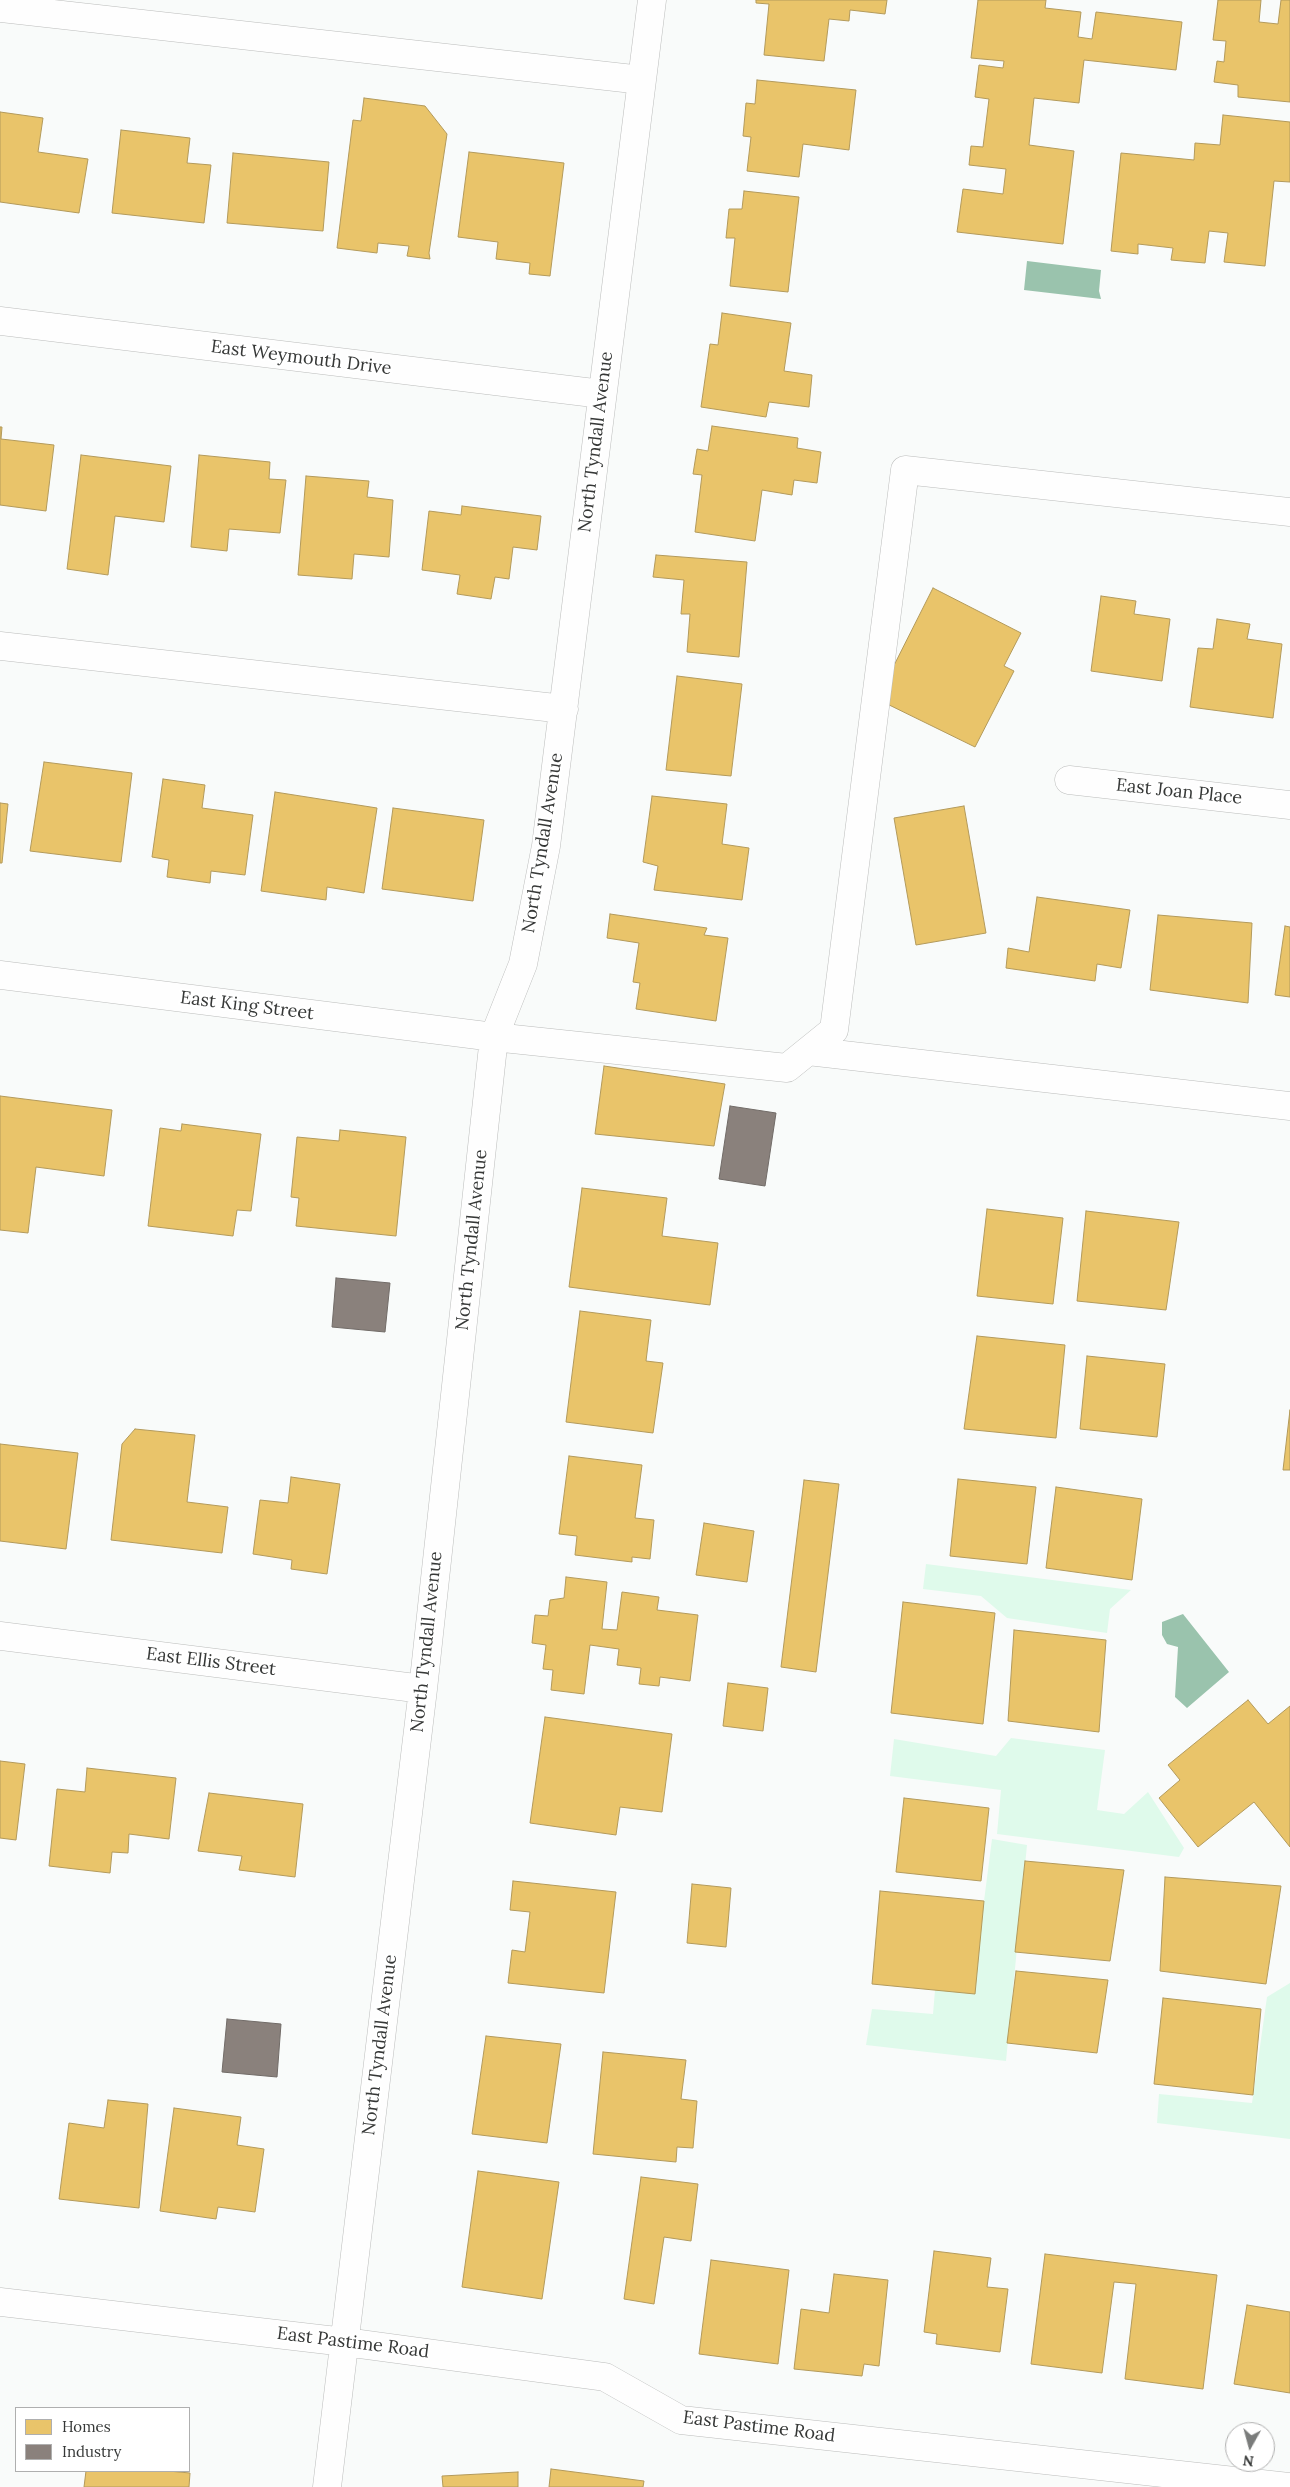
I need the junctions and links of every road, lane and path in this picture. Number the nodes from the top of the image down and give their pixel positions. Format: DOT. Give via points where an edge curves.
graph roads {
  1 [pos="652,0"];
  2 [pos="0,8"];
  3 [pos="642,80"];
  4 [pos="0,321"];
  5 [pos="602,394"];
  6 [pos="1290,512"];
  7 [pos="0,646"];
  8 [pos="564,710"];
  9 [pos="1069,780"];
  10 [pos="1290,805"];
  11 [pos="0,975"];
  12 [pos="494,1037"];
  13 [pos="808,1051"];
  14 [pos="1290,1106"];
  15 [pos="0,1636"];
  16 [pos="423,1689"];
  17 [pos="0,2302"];
  18 [pos="345,2342"];
  19 [pos="327,2487"];
  20 [pos="1290,2487"];
  1 -- 3 [label="street, North Tyndall Avenue"];
  2 -- 3 [label="street"];
  3 -- 5 [label="street, North Tyndall Avenue"];
  4 -- 5 [label="street, East Weymouth Drive"];
  5 -- 8 [label="street, North Tyndall Avenue"];
  6 -- 13 [label="street, East King Street" via="904,470 834,1030"];
  7 -- 8 [label="street"];
  8 -- 12 [label="street, North Tyndall Avenue" via="546,846 523,964"];
  9 -- 10 [label="street, East Joan Place"];
  11 -- 12 [label="street, East King Street"];
  12 -- 13 [label="street, East King Street" via="787,1068"];
  12 -- 16 [label="street, North Tyndall Avenue"];
  13 -- 14 [label="street"];
  15 -- 16 [label="street, East Ellis Street"];
  16 -- 18 [label="street, North Tyndall Avenue"];
  17 -- 18 [label="street, East Pastime Road"];
  18 -- 19 [label="street, North Tyndall Avenue"];
  18 -- 20 [label="street, East Pastime Road" via="605,2376 681,2420"];
}
